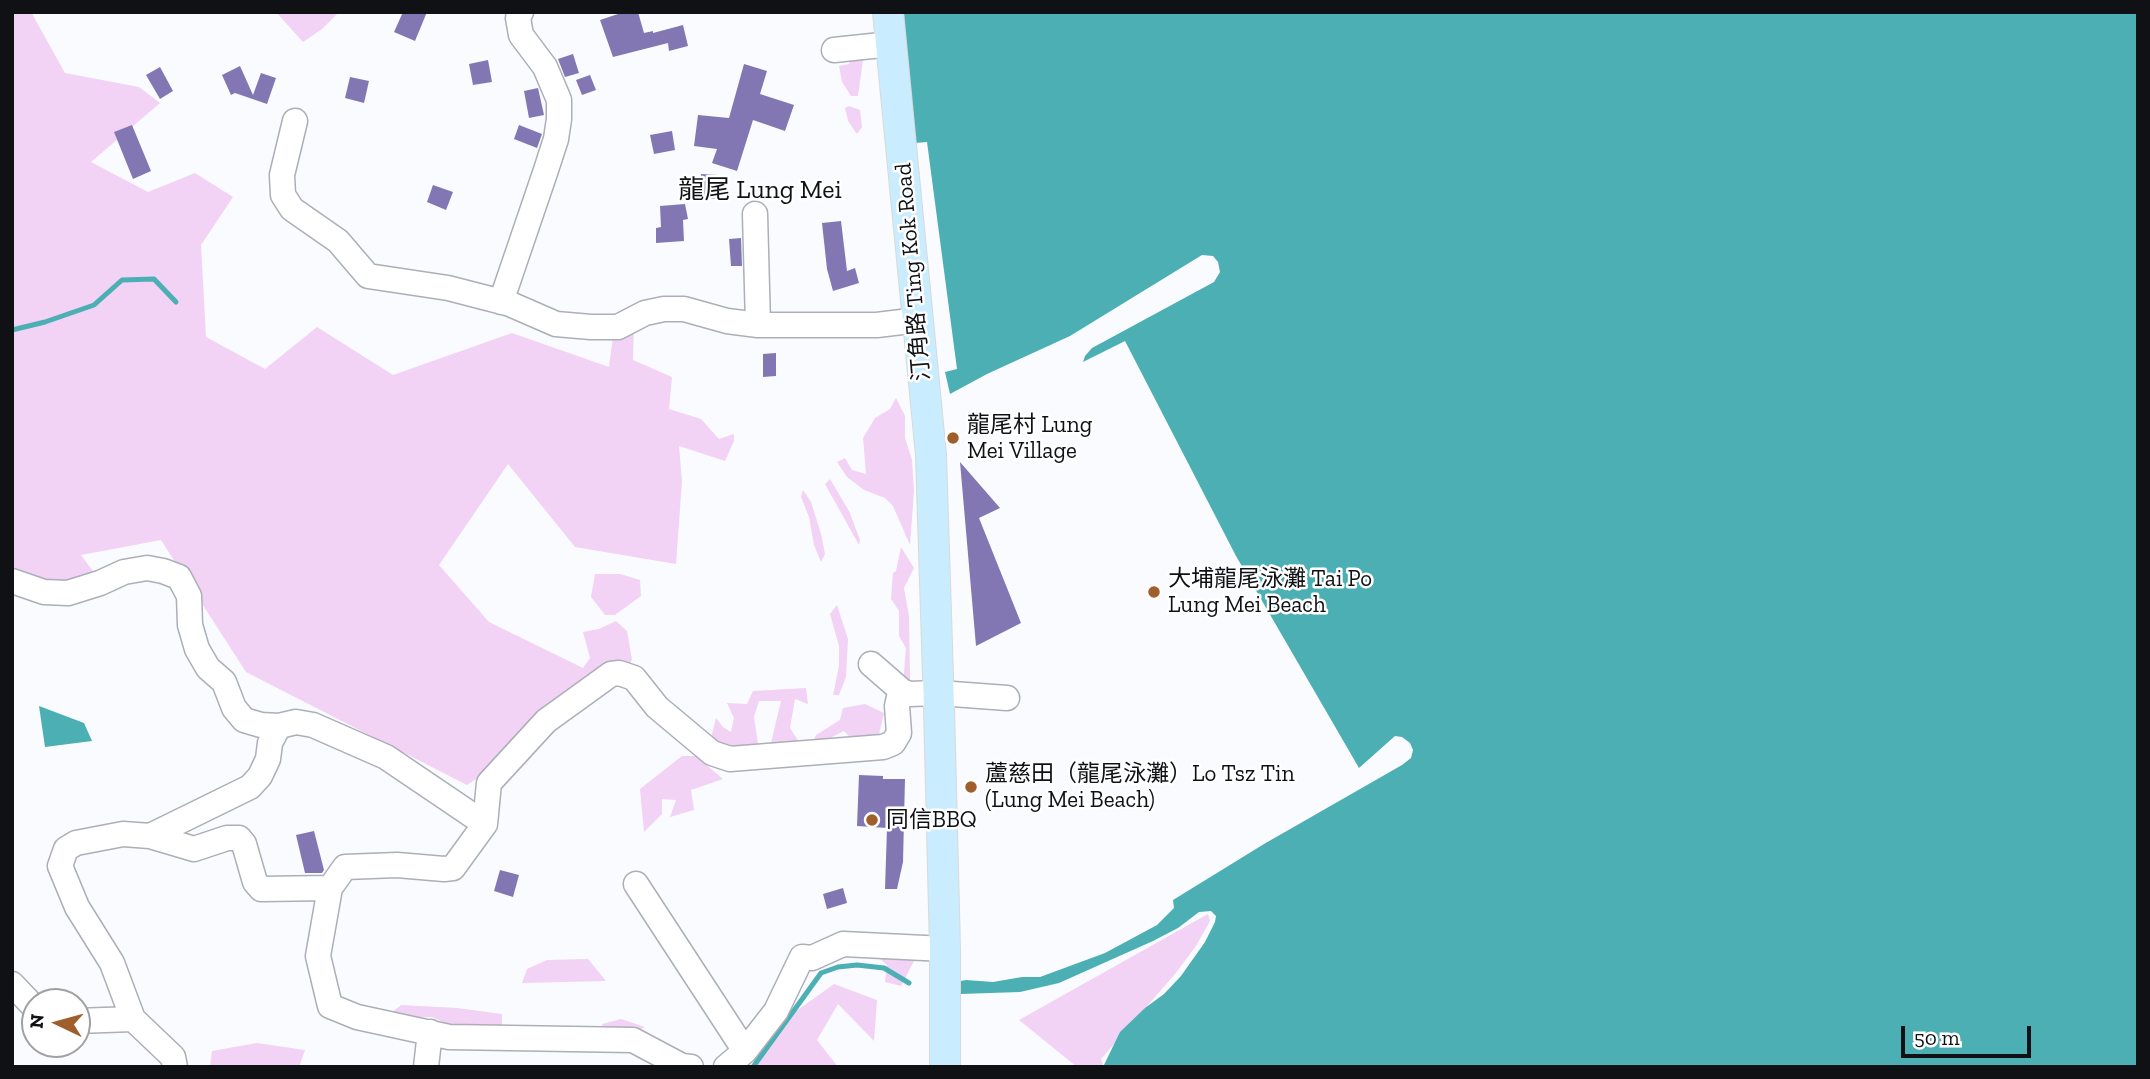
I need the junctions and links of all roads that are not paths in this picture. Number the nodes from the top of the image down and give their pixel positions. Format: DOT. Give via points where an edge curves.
graph roads {
  1 [pos="521,12"];
  2 [pos="888,12"];
  3 [pos="891,44"];
  4 [pos="834,50"];
  5 [pos="295,121"];
  6 [pos="755,214"];
  7 [pos="502,302"];
  8 [pos="918,320"];
  9 [pos="758,325"];
  10 [pos="12,581"];
  11 [pos="871,664"];
  12 [pos="902,691"];
  13 [pos="948,693"];
  14 [pos="1007,698"];
  15 [pos="279,726"];
  16 [pos="485,824"];
  17 [pos="150,836"];
  18 [pos="636,884"];
  19 [pos="330,888"];
  20 [pos="945,949"];
  21 [pos="133,1019"];
  22 [pos="91,1020"];
  23 [pos="430,1032"];
  24 [pos="745,1051"];
  25 [pos="174,1062"];
  26 [pos="426,1067"];
  27 [pos="691,1067"];
  28 [pos="726,1067"];
  29 [pos="945,1067"];
  1 -- 7 [label="street" via="521,35 545,67 559,100 559,120"];
  2 -- 3 [label="main road, 汀角路 Ting Kok Road"];
  3 -- 4 [label="street"];
  3 -- 8 [label="main road, 汀角路 Ting Kok Road"];
  5 -- 7 [label="street" via="282,175 282,195 292,209 338,241 369,276"];
  6 -- 9 [label="street"];
  7 -- 9 [label="street" via="556,324 618,327 645,313 684,309"];
  8 -- 9 [label="street" via="877,325"];
  8 -- 13 [label="main road, 汀角路 Ting Kok Road" via="933,533 956,663"];
  10 -- 15 [label="street" via="44,592 68,593 147,568 179,578 189,596 190,625 198,649 208,668 225,682 234,708 244,720"];
  11 -- 12 [label="street"];
  12 -- 13 [label="street"];
  12 -- 16 [label="street" via="897,706 899,733 893,743 883,747 730,759 712,752 657,706 634,678 611,674 545,721 489,783"];
  13 -- 14 [label="street"];
  13 -- 20 [label="main road, 汀角路 Ting Kok Road"];
  15 -- 16 [label="street" via="313,725 386,757"];
  15 -- 17 [label="street" via="260,776 250,787"];
  16 -- 19 [label="street" via="453,868 345,867"];
  17 -- 19 [label="street" via="194,849 239,838 261,889"];
  17 -- 21 [label="street" via="123,834 76,843 66,849 60,866 77,907 112,963"];
  18 -- 24 [label="street"];
  19 -- 23 [label="street" via="318,956 330,1006 357,1017"];
  20 -- 24 [label="street" via="843,944 811,958 802,957 776,1012"];
  20 -- 29 [label="main road, 汀角路 Ting Kok Road"];
  21 -- 22 [label="street"];
  21 -- 25 [label="street"];
  23 -- 26 [label="street"];
  23 -- 27 [label="street" via="449,1037 633,1040"];
  24 -- 28 [label="street"];
}
